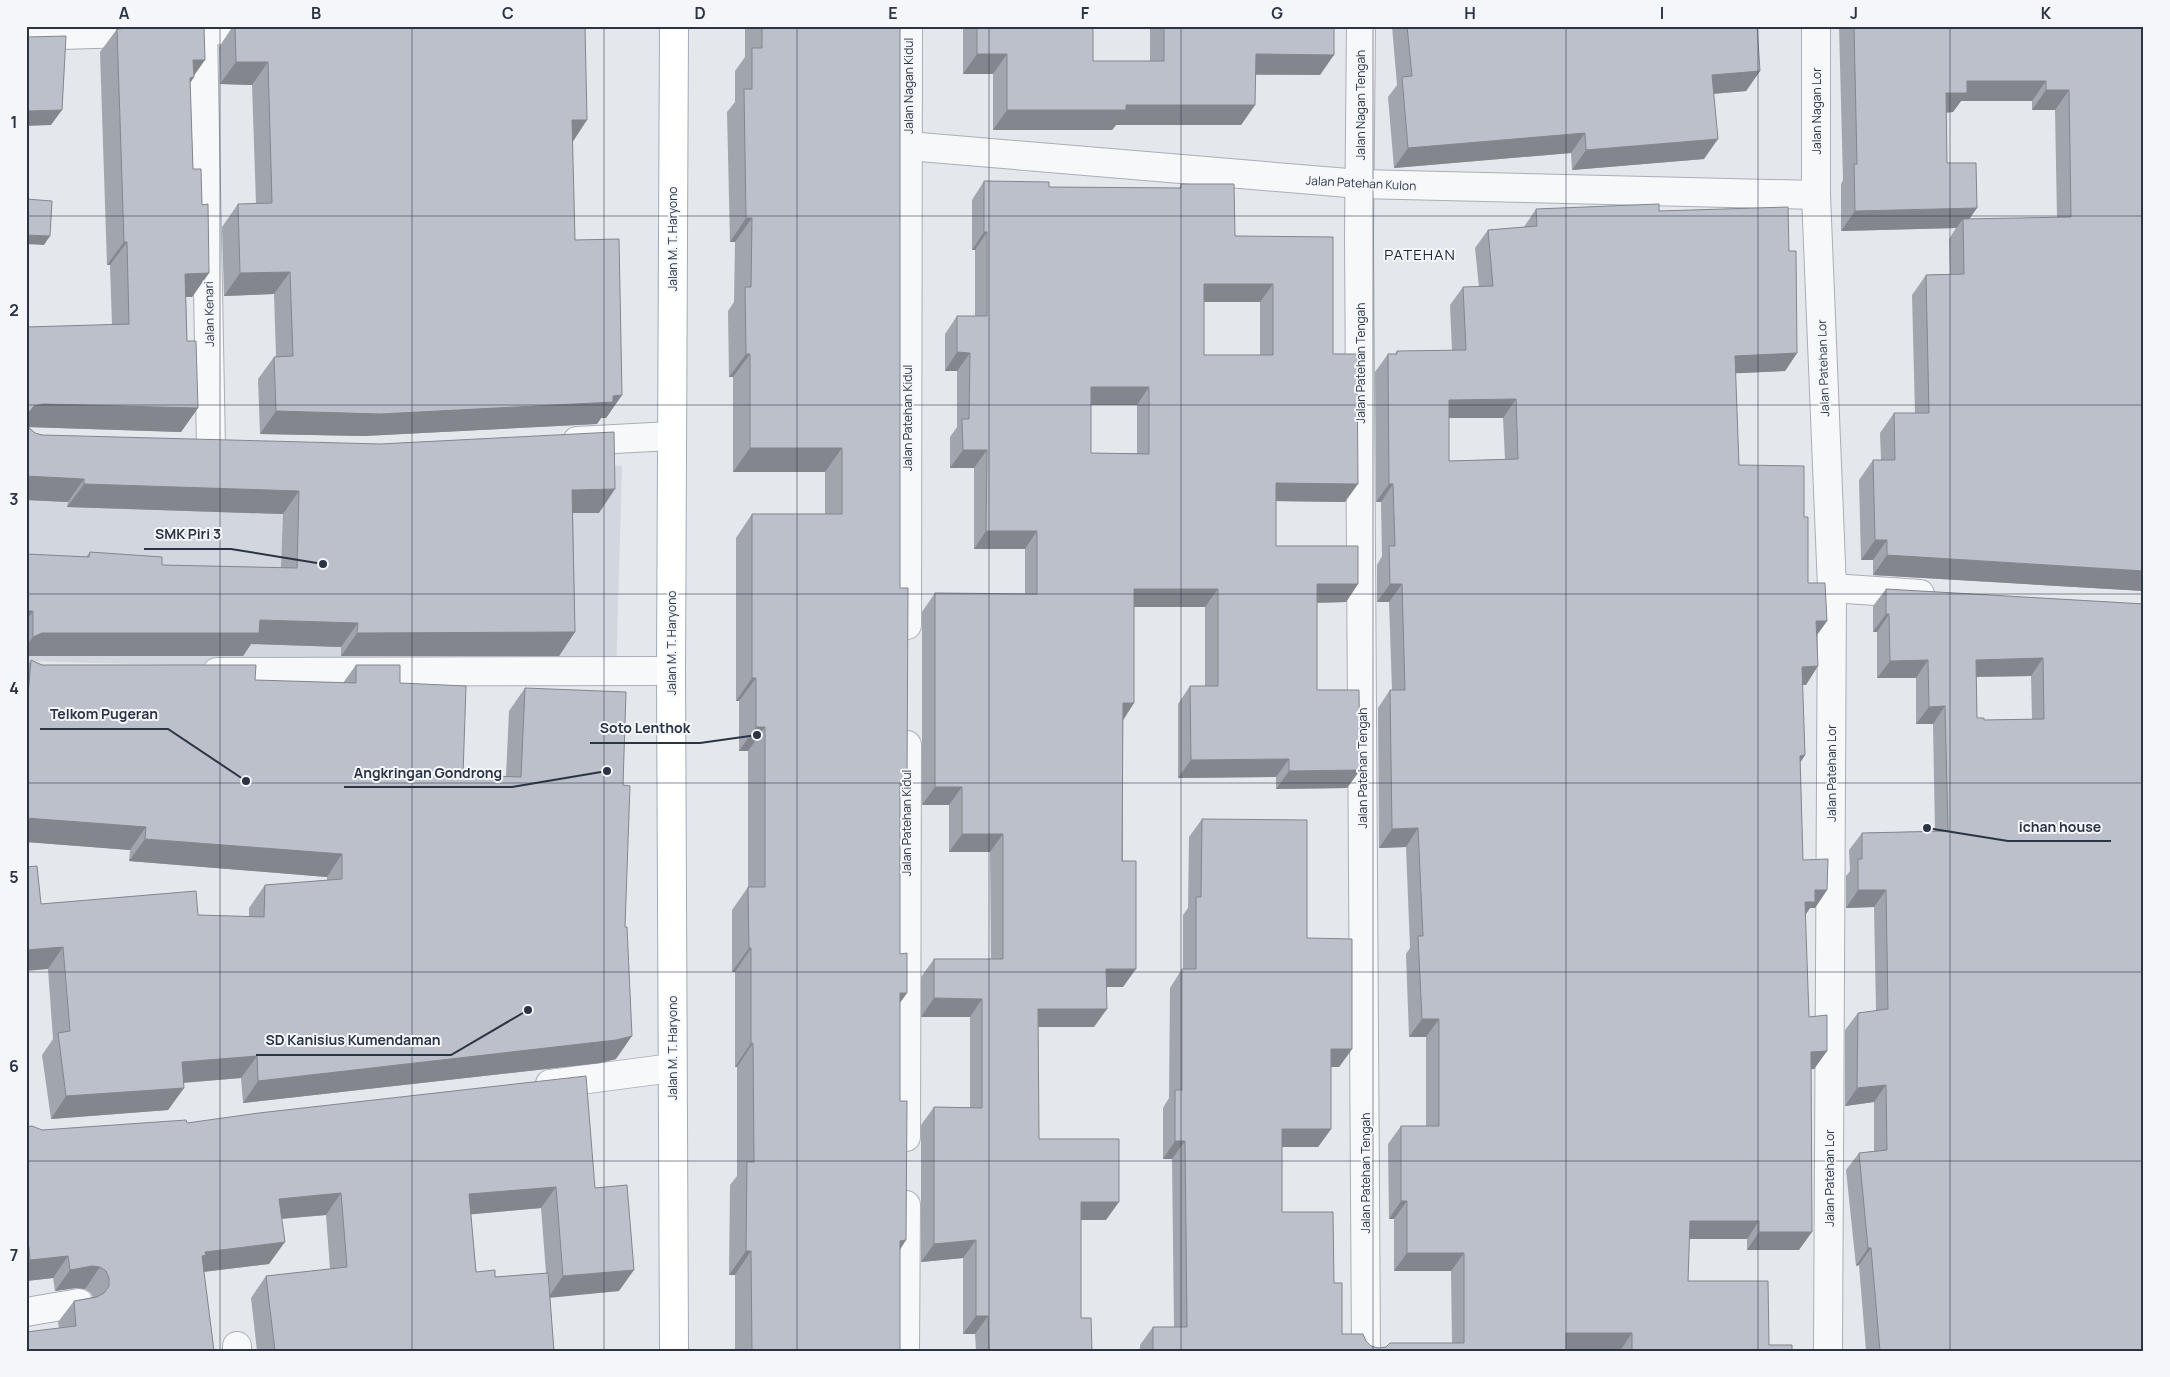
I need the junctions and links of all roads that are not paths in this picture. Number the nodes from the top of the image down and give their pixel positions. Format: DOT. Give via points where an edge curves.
graph roads {
  1 [pos="674,26"];
  2 [pos="908,26"];
  3 [pos="1360,26"];
  4 [pos="1816,26"];
  5 [pos="292,28"];
  6 [pos="203,31"];
  7 [pos="26,36"];
  8 [pos="908,146"];
  9 [pos="1360,184"];
  10 [pos="1816,195"];
  11 [pos="671,436"];
  12 [pos="552,442"];
  13 [pos="240,448"];
  14 [pos="1832,588"];
  15 [pos="1947,595"];
  16 [pos="907,645"];
  17 [pos="671,671"];
  18 [pos="195,672"];
  19 [pos="907,725"];
  20 [pos="672,1068"];
  21 [pos="524,1087"];
  22 [pos="79,1303"];
  23 [pos="26,1312"];
  24 [pos="674,1351"];
  25 [pos="905,1351"];
  26 [pos="1366,1351"];
  27 [pos="1828,1351"];
  1 -- 11 [label="main road, Jalan M. T. Haryono"];
  2 -- 8 [label="street, Jalan Nagan Kidul"];
  3 -- 9 [label="street, Jalan Nagan Tengah"];
  4 -- 10 [label="street, Jalan Nagan Lor"];
  5 -- 6 [label="street"];
  6 -- 7 [label="street"];
  6 -- 13 [label="street, Jalan Kenari" via="200,447"];
  8 -- 9 [label="street, Jalan Patehan Kulon"];
  8 -- 16 [label="street, Jalan Patehan Kidul"];
  9 -- 10 [label="street, Jalan Patehan Kulon"];
  9 -- 26 [label="street, Jalan Patehan Tengah"];
  10 -- 14 [label="street, Jalan Patehan Lor"];
  11 -- 12 [label="street"];
  11 -- 17 [label="main road, Jalan M. T. Haryono"];
  14 -- 15 [label="street"];
  14 -- 27 [label="street, Jalan Patehan Lor"];
  17 -- 18 [label="street"];
  17 -- 20 [label="main road, Jalan M. T. Haryono"];
  19 -- 25 [label="street, Jalan Patehan Kidul"];
  20 -- 21 [label="street"];
  20 -- 24 [label="main road, Jalan M. T. Haryono"];
  22 -- 23 [label="street"];
}
